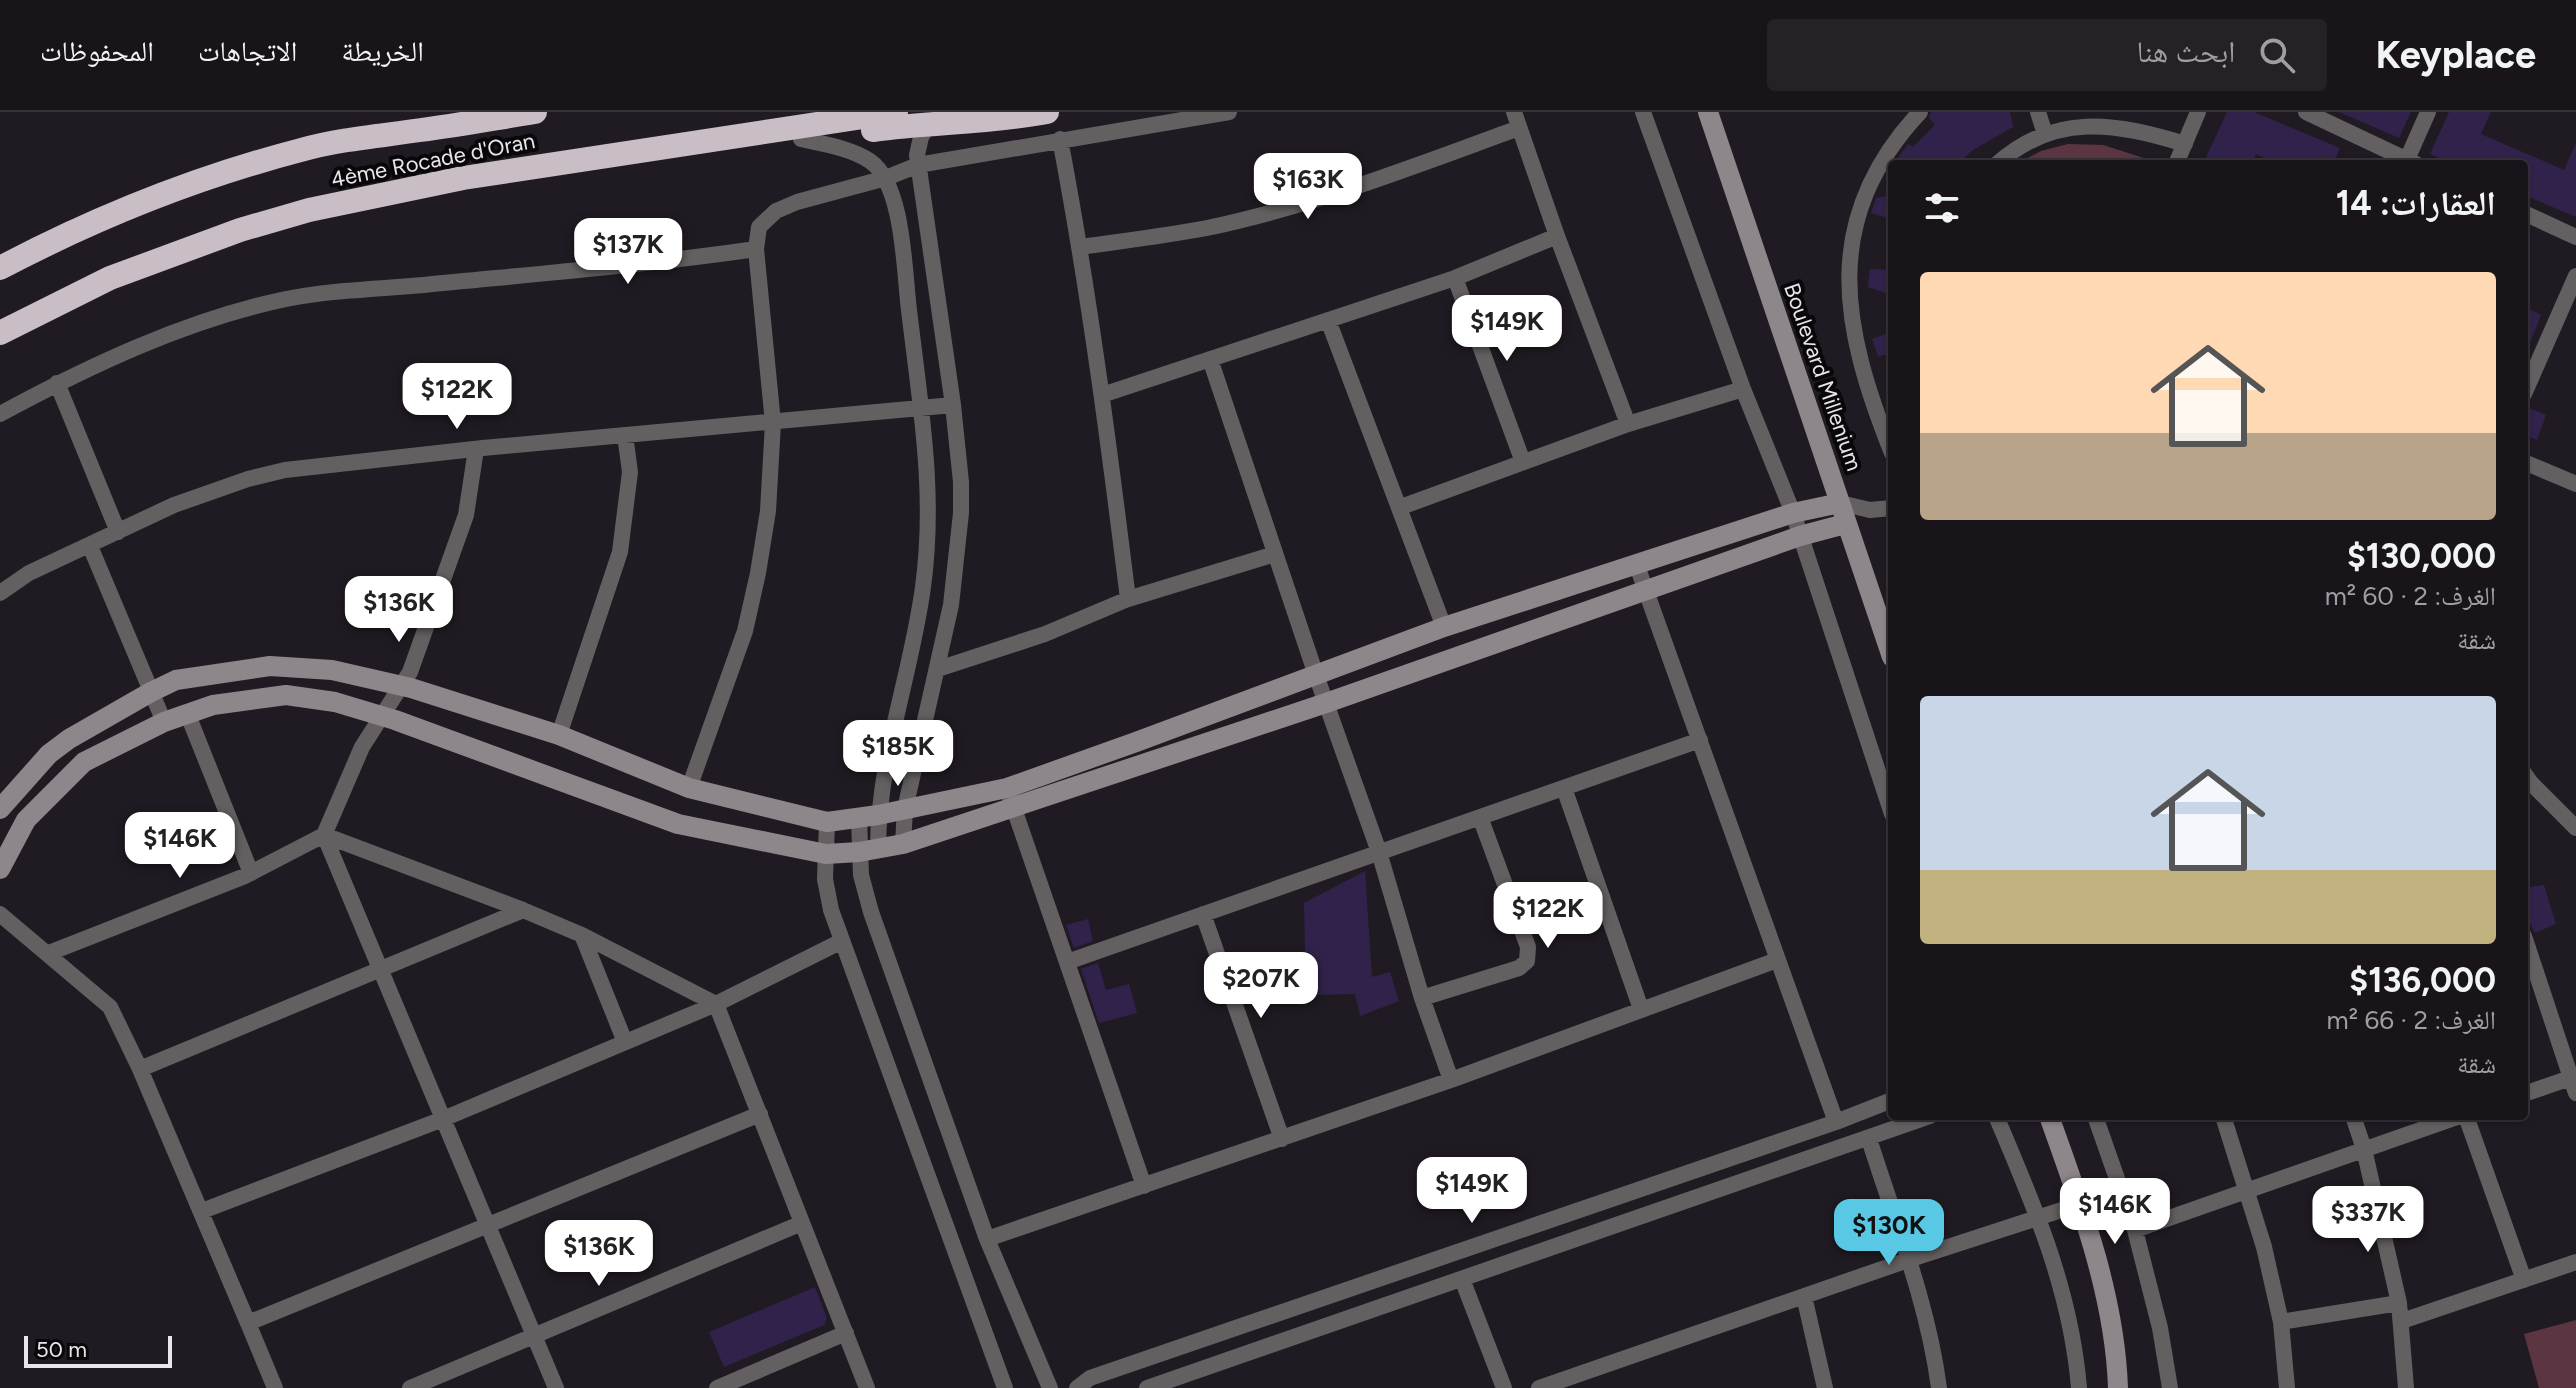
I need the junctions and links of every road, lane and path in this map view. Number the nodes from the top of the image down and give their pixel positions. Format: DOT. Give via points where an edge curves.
graph roads {
  1 [pos="535,112"];
  2 [pos="896,112"];
  3 [pos="1047,112"];
  4 [pos="1229,112"];
  5 [pos="1643,112"];
  6 [pos="1708,112"];
  7 [pos="1920,112"];
  8 [pos="2038,112"];
  9 [pos="2198,112"];
  10 [pos="2306,112"];
  11 [pos="2428,112"];
  12 [pos="1517,120"];
  13 [pos="930,123"];
  14 [pos="2044,131"];
  15 [pos="735,137"];
  16 [pos="801,139"];
  17 [pos="1060,139"];
  18 [pos="2185,144"];
  19 [pos="2001,160"];
  20 [pos="2178,160"];
  21 [pos="2403,160"];
  22 [pos="2410,160"];
  23 [pos="918,165"];
  24 [pos="886,178"];
  25 [pos="2528,215"];
  26 [pos="1557,236"];
  27 [pos="2576,237"];
  28 [pos="1080,247"];
  29 [pos="756,249"];
  30 [pos="0,268"];
  31 [pos="2576,276"];
  32 [pos="1455,278"];
  33 [pos="1328,320"];
  34 [pos="0,333"];
  35 [pos="1210,359"];
  36 [pos="57,383"];
  37 [pos="2528,385"];
  38 [pos="1743,389"];
  39 [pos="1102,395"];
  40 [pos="953,405"];
  41 [pos="921,408"];
  42 [pos="0,414"];
  43 [pos="773,423"];
  44 [pos="1628,424"];
  45 [pos="625,435"];
  46 [pos="1888,443"];
  47 [pos="476,449"];
  48 [pos="1523,462"];
  49 [pos="2528,464"];
  50 [pos="2576,484"];
  51 [pos="1840,503"];
  52 [pos="1401,507"];
  53 [pos="1888,508"];
  54 [pos="1870,510"];
  55 [pos="1793,513"];
  56 [pos="1845,524"];
  57 [pos="118,532"];
  58 [pos="1800,536"];
  59 [pos="90,546"];
  60 [pos="1275,554"];
  61 [pos="1636,563"];
  62 [pos="1647,589"];
  63 [pos="0,593"];
  64 [pos="1128,599"];
  65 [pos="1444,627"];
  66 [pos="1888,646"];
  67 [pos="938,669"];
  68 [pos="1316,675"];
  69 [pos="401,685"];
  70 [pos="151,692"];
  71 [pos="1326,703"];
  72 [pos="188,715"];
  73 [pos="381,716"];
  74 [pos="164,722"];
  75 [pos="559,735"];
  76 [pos="1700,740"];
  77 [pos="2528,779"];
  78 [pos="689,788"];
  79 [pos="1007,788"];
  80 [pos="1564,788"];
  81 [pos="1888,802"];
  82 [pos="1013,808"];
  83 [pos="0,809"];
  84 [pos="905,809"];
  85 [pos="868,816"];
  86 [pos="1480,817"];
  87 [pos="827,822"];
  88 [pos="2576,828"];
  89 [pos="324,835"];
  90 [pos="903,844"];
  91 [pos="868,851"];
  92 [pos="1379,852"];
  93 [pos="826,854"];
  94 [pos="0,869"];
  95 [pos="251,873"];
  96 [pos="523,910"];
  97 [pos="0,914"];
  98 [pos="1203,914"];
  99 [pos="582,935"];
  100 [pos="842,941"];
  101 [pos="2528,948"];
  102 [pos="49,953"];
  103 [pos="1777,960"];
  104 [pos="1067,962"];
  105 [pos="381,970"];
  106 [pos="1422,998"];
  107 [pos="716,1004"];
  108 [pos="1641,1009"];
  109 [pos="625,1042"];
  110 [pos="140,1069"];
  111 [pos="1451,1080"];
  112 [pos="2574,1082"];
  113 [pos="2528,1093"];
  114 [pos="1888,1102"];
  115 [pos="760,1114"];
  116 [pos="443,1119"];
  117 [pos="1919,1120"];
  118 [pos="1998,1120"];
  119 [pos="2050,1120"];
  120 [pos="2096,1120"];
  121 [pos="2224,1120"];
  122 [pos="2354,1120"];
  123 [pos="2448,1120"];
  124 [pos="2467,1120"];
  125 [pos="1836,1122"];
  126 [pos="1282,1139"];
  127 [pos="1869,1139"];
  128 [pos="2364,1149"];
  129 [pos="1144,1186"];
  130 [pos="2247,1192"];
  131 [pos="2080,1204"];
  132 [pos="202,1211"];
  133 [pos="2040,1218"];
  134 [pos="802,1223"];
  135 [pos="488,1225"];
  136 [pos="2135,1230"];
  137 [pos="1494,1238"];
  138 [pos="987,1239"];
  139 [pos="1908,1260"];
  140 [pos="2576,1262"];
  141 [pos="1503,1265"];
  142 [pos="1462,1279"];
  143 [pos="2524,1280"];
  144 [pos="1804,1296"];
  145 [pos="2399,1303"];
  146 [pos="2402,1321"];
  147 [pos="2281,1322"];
  148 [pos="248,1323"];
  149 [pos="846,1333"];
  150 [pos="535,1337"];
  151 [pos="275,1388"];
  152 [pos="410,1388"];
  153 [pos="556,1388"];
  154 [pos="717,1388"];
  155 [pos="867,1388"];
  156 [pos="1005,1388"];
  157 [pos="1050,1388"];
  158 [pos="1077,1388"];
  159 [pos="1147,1388"];
  160 [pos="1504,1388"];
  161 [pos="1539,1388"];
  162 [pos="1825,1388"];
  163 [pos="1939,1388"];
  164 [pos="2079,1388"];
  165 [pos="2118,1388"];
  166 [pos="2170,1388"];
  167 [pos="2287,1388"];
  168 [pos="2406,1388"];
  1 -- 30 [label="highway, 4ème Rocade d'Oran" via="300,150 160,195"];
  2 -- 15 [label="highway, 4ème Rocade d'Oran"];
  3 -- 13 [label="highway"];
  4 -- 17 [label="street"];
  5 -- 38 [label="street"];
  6 -- 51 [label="main road, Boulevard Millenium"];
  7 -- 46 [label="street" via="1880,164 1862,200 1851,244 1851,314 1869,395"];
  8 -- 14 [label="street"];
  9 -- 18 [label="street"];
  10 -- 21 [label="street"];
  11 -- 22 [label="street"];
  12 -- 26 [label="street"];
  12 -- 28 [label="street" via="1326,195 1207,228"];
  13 -- 16 [label="highway"];
  13 -- 23 [label="street" via="918,146"];
  14 -- 18 [label="street" via="2092,122"];
  14 -- 19 [label="street"];
  15 -- 16 [label="highway"];
  15 -- 34 [label="highway, 4ème Rocade d'Oran" via="463,178 309,210 110,278"];
  16 -- 24 [label="street" via="862,156"];
  17 -- 23 [label="street"];
  17 -- 28 [label="street"];
  18 -- 20 [label="street"];
  23 -- 24 [label="street"];
  23 -- 40 [label="street"];
  24 -- 29 [label="street" via="776,211 759,227"];
  24 -- 41 [label="street" via="897,216"];
  25 -- 27 [label="street"];
  26 -- 32 [label="street"];
  26 -- 44 [label="street"];
  28 -- 39 [label="street"];
  29 -- 36 [label="street" via="289,298 170,335"];
  29 -- 43 [label="street"];
  31 -- 37 [label="street"];
  32 -- 33 [label="street"];
  32 -- 48 [label="street"];
  33 -- 35 [label="street"];
  33 -- 52 [label="street"];
  35 -- 39 [label="street"];
  35 -- 60 [label="street"];
  36 -- 42 [label="street"];
  36 -- 57 [label="street"];
  38 -- 44 [label="street"];
  38 -- 55 [label="street"];
  39 -- 64 [label="street"];
  40 -- 41 [label="street"];
  40 -- 67 [label="street" via="961,513 956,575"];
  41 -- 43 [label="street"];
  41 -- 85 [label="street" via="930,494 924,585 907,674"];
  43 -- 45 [label="street"];
  43 -- 78 [label="street" via="768,511 745,631"];
  44 -- 48 [label="street"];
  45 -- 47 [label="street"];
  45 -- 75 [label="street" via="630,472 620,552"];
  47 -- 57 [label="street" via="285,470 209,492"];
  47 -- 69 [label="street" via="466,515"];
  48 -- 52 [label="street"];
  49 -- 50 [label="street"];
  51 -- 54 [label="street"];
  51 -- 55 [label="main road"];
  51 -- 56 [label="main road, Boulevard Millenium"];
  52 -- 65 [label="street"];
  53 -- 54 [label="street"];
  54 -- 56 [label="street"];
  55 -- 58 [label="street"];
  55 -- 61 [label="main road"];
  56 -- 58 [label="main road"];
  56 -- 66 [label="main road, Boulevard Millenium"];
  57 -- 59 [label="street"];
  58 -- 62 [label="main road"];
  58 -- 81 [label="street"];
  59 -- 63 [label="street" via="29,573"];
  59 -- 70 [label="street"];
  60 -- 64 [label="street"];
  60 -- 68 [label="street"];
  61 -- 62 [label="street"];
  61 -- 65 [label="main road"];
  62 -- 71 [label="main road"];
  62 -- 76 [label="street"];
  64 -- 67 [label="street" via="1045,634"];
  65 -- 68 [label="main road"];
  67 -- 84 [label="street"];
  68 -- 71 [label="street"];
  68 -- 79 [label="main road"];
  69 -- 70 [label="main road" via="332,670 270,666 176,680"];
  69 -- 73 [label="street"];
  69 -- 75 [label="main road"];
  70 -- 74 [label="street"];
  70 -- 83 [label="main road" via="49,754"];
  71 -- 82 [label="main road"];
  71 -- 92 [label="street"];
  72 -- 73 [label="main road" via="213,705 286,695"];
  72 -- 74 [label="main road"];
  72 -- 95 [label="street"];
  73 -- 89 [label="street"];
  73 -- 93 [label="main road" via="678,824"];
  74 -- 94 [label="main road" via="84,762 26,820"];
  75 -- 78 [label="main road"];
  76 -- 80 [label="street"];
  76 -- 103 [label="street"];
  77 -- 88 [label="street"];
  78 -- 87 [label="main road"];
  79 -- 82 [label="street"];
  79 -- 84 [label="main road"];
  80 -- 86 [label="street"];
  80 -- 108 [label="street"];
  82 -- 90 [label="main road"];
  82 -- 104 [label="street"];
  84 -- 85 [label="main road"];
  84 -- 90 [label="street"];
  85 -- 87 [label="main road"];
  85 -- 91 [label="street"];
  86 -- 92 [label="street"];
  86 -- 106 [label="street" via="1528,947 1527,961"];
  87 -- 93 [label="street"];
  89 -- 95 [label="street"];
  89 -- 96 [label="street"];
  89 -- 105 [label="street"];
  90 -- 91 [label="main road"];
  91 -- 93 [label="main road"];
  91 -- 138 [label="street" via="861,875 871,912"];
  92 -- 98 [label="street"];
  92 -- 106 [label="street"];
  93 -- 100 [label="street" via="827,894"];
  95 -- 102 [label="street"];
  96 -- 99 [label="street"];
  96 -- 105 [label="street"];
  97 -- 102 [label="street"];
  98 -- 104 [label="street"];
  98 -- 126 [label="street"];
  99 -- 107 [label="street"];
  99 -- 109 [label="street"];
  100 -- 107 [label="street"];
  100 -- 156 [label="street"];
  101 -- 112 [label="street"];
  102 -- 110 [label="street" via="110,1007"];
  103 -- 108 [label="street"];
  103 -- 125 [label="street"];
  104 -- 129 [label="street"];
  105 -- 110 [label="street"];
  105 -- 116 [label="street"];
  106 -- 111 [label="street"];
  107 -- 109 [label="street"];
  107 -- 115 [label="street"];
  108 -- 111 [label="street"];
  109 -- 116 [label="street"];
  110 -- 132 [label="street"];
  111 -- 126 [label="street"];
  112 -- 113 [label="street"];
  114 -- 125 [label="street"];
  115 -- 134 [label="street"];
  115 -- 135 [label="street"];
  116 -- 132 [label="street"];
  116 -- 135 [label="street"];
  117 -- 127 [label="street"];
  118 -- 133 [label="street"];
  119 -- 131 [label="main road"];
  120 -- 136 [label="street"];
  121 -- 130 [label="street"];
  122 -- 128 [label="street"];
  123 -- 128 [label="street"];
  124 -- 143 [label="street"];
  125 -- 137 [label="street"];
  126 -- 129 [label="street"];
  127 -- 139 [label="street"];
  127 -- 141 [label="street"];
  128 -- 130 [label="street"];
  128 -- 145 [label="street"];
  129 -- 138 [label="street"];
  130 -- 136 [label="street"];
  130 -- 147 [label="street"];
  131 -- 133 [label="street"];
  131 -- 165 [label="main road" via="2117,1355"];
  132 -- 148 [label="street"];
  133 -- 139 [label="street"];
  133 -- 164 [label="street" via="2066,1305"];
  134 -- 149 [label="street"];
  134 -- 150 [label="street"];
  135 -- 148 [label="street"];
  135 -- 150 [label="street"];
  136 -- 166 [label="street"];
  137 -- 141 [label="street"];
  137 -- 158 [label="street" via="1090,1378"];
  138 -- 157 [label="street"];
  139 -- 144 [label="street"];
  139 -- 163 [label="street"];
  140 -- 143 [label="street"];
  141 -- 142 [label="street"];
  142 -- 159 [label="street"];
  142 -- 160 [label="street"];
  143 -- 146 [label="street"];
  144 -- 161 [label="street"];
  144 -- 162 [label="street"];
  145 -- 146 [label="street"];
  145 -- 147 [label="street"];
  146 -- 168 [label="street"];
  147 -- 167 [label="street"];
  148 -- 151 [label="street"];
  149 -- 154 [label="street"];
  149 -- 155 [label="street"];
  150 -- 152 [label="street"];
  150 -- 153 [label="street"];
}
